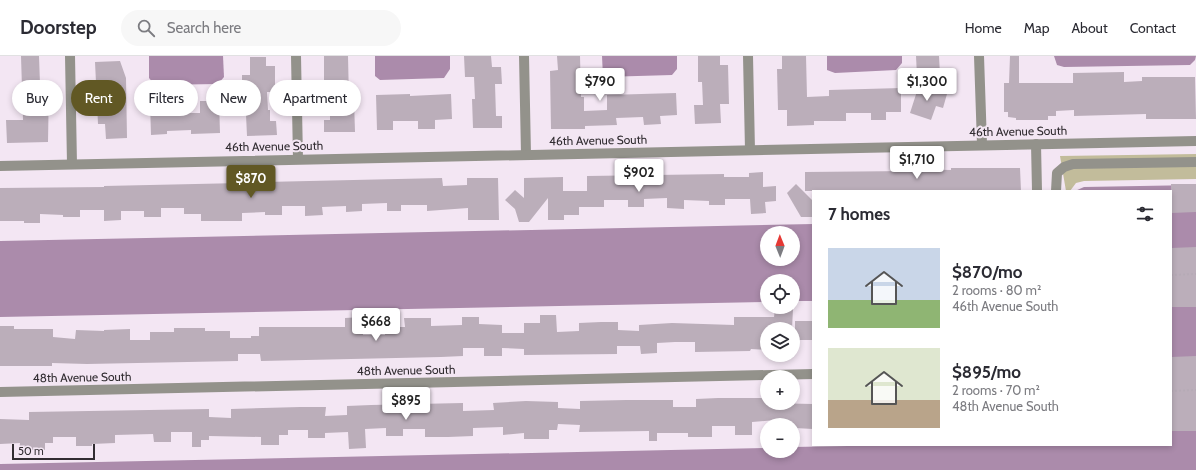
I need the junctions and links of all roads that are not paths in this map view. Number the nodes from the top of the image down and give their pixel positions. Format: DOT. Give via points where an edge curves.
graph roads {
  1 [pos="70,56"];
  2 [pos="296,56"];
  3 [pos="524,56"];
  4 [pos="748,56"];
  5 [pos="979,56"];
  6 [pos="1196,141"];
  7 [pos="982,144"];
  8 [pos="1036,144"];
  9 [pos="750,150"];
  10 [pos="526,154"];
  11 [pos="298,159"];
  12 [pos="1196,162"];
  13 [pos="72,164"];
  14 [pos="0,166"];
  15 [pos="1037,190"];
  16 [pos="1056,190"];
  17 [pos="812,374"];
  18 [pos="0,392"];
  1 -- 13 [label="street"];
  2 -- 11 [label="street"];
  3 -- 10 [label="street"];
  4 -- 9 [label="street"];
  5 -- 7 [label="street"];
  6 -- 8 [label="street, 46th Avenue South"];
  7 -- 8 [label="street, 46th Avenue South"];
  7 -- 9 [label="street, 46th Avenue South"];
  8 -- 15 [label="street"];
  9 -- 10 [label="street, 46th Avenue South"];
  10 -- 11 [label="street, 46th Avenue South"];
  11 -- 13 [label="street, 46th Avenue South"];
  12 -- 16 [label="street" via="1073,164 1057,173"];
  13 -- 14 [label="street, 46th Avenue South"];
  17 -- 18 [label="street, 48th Avenue South"];
}
